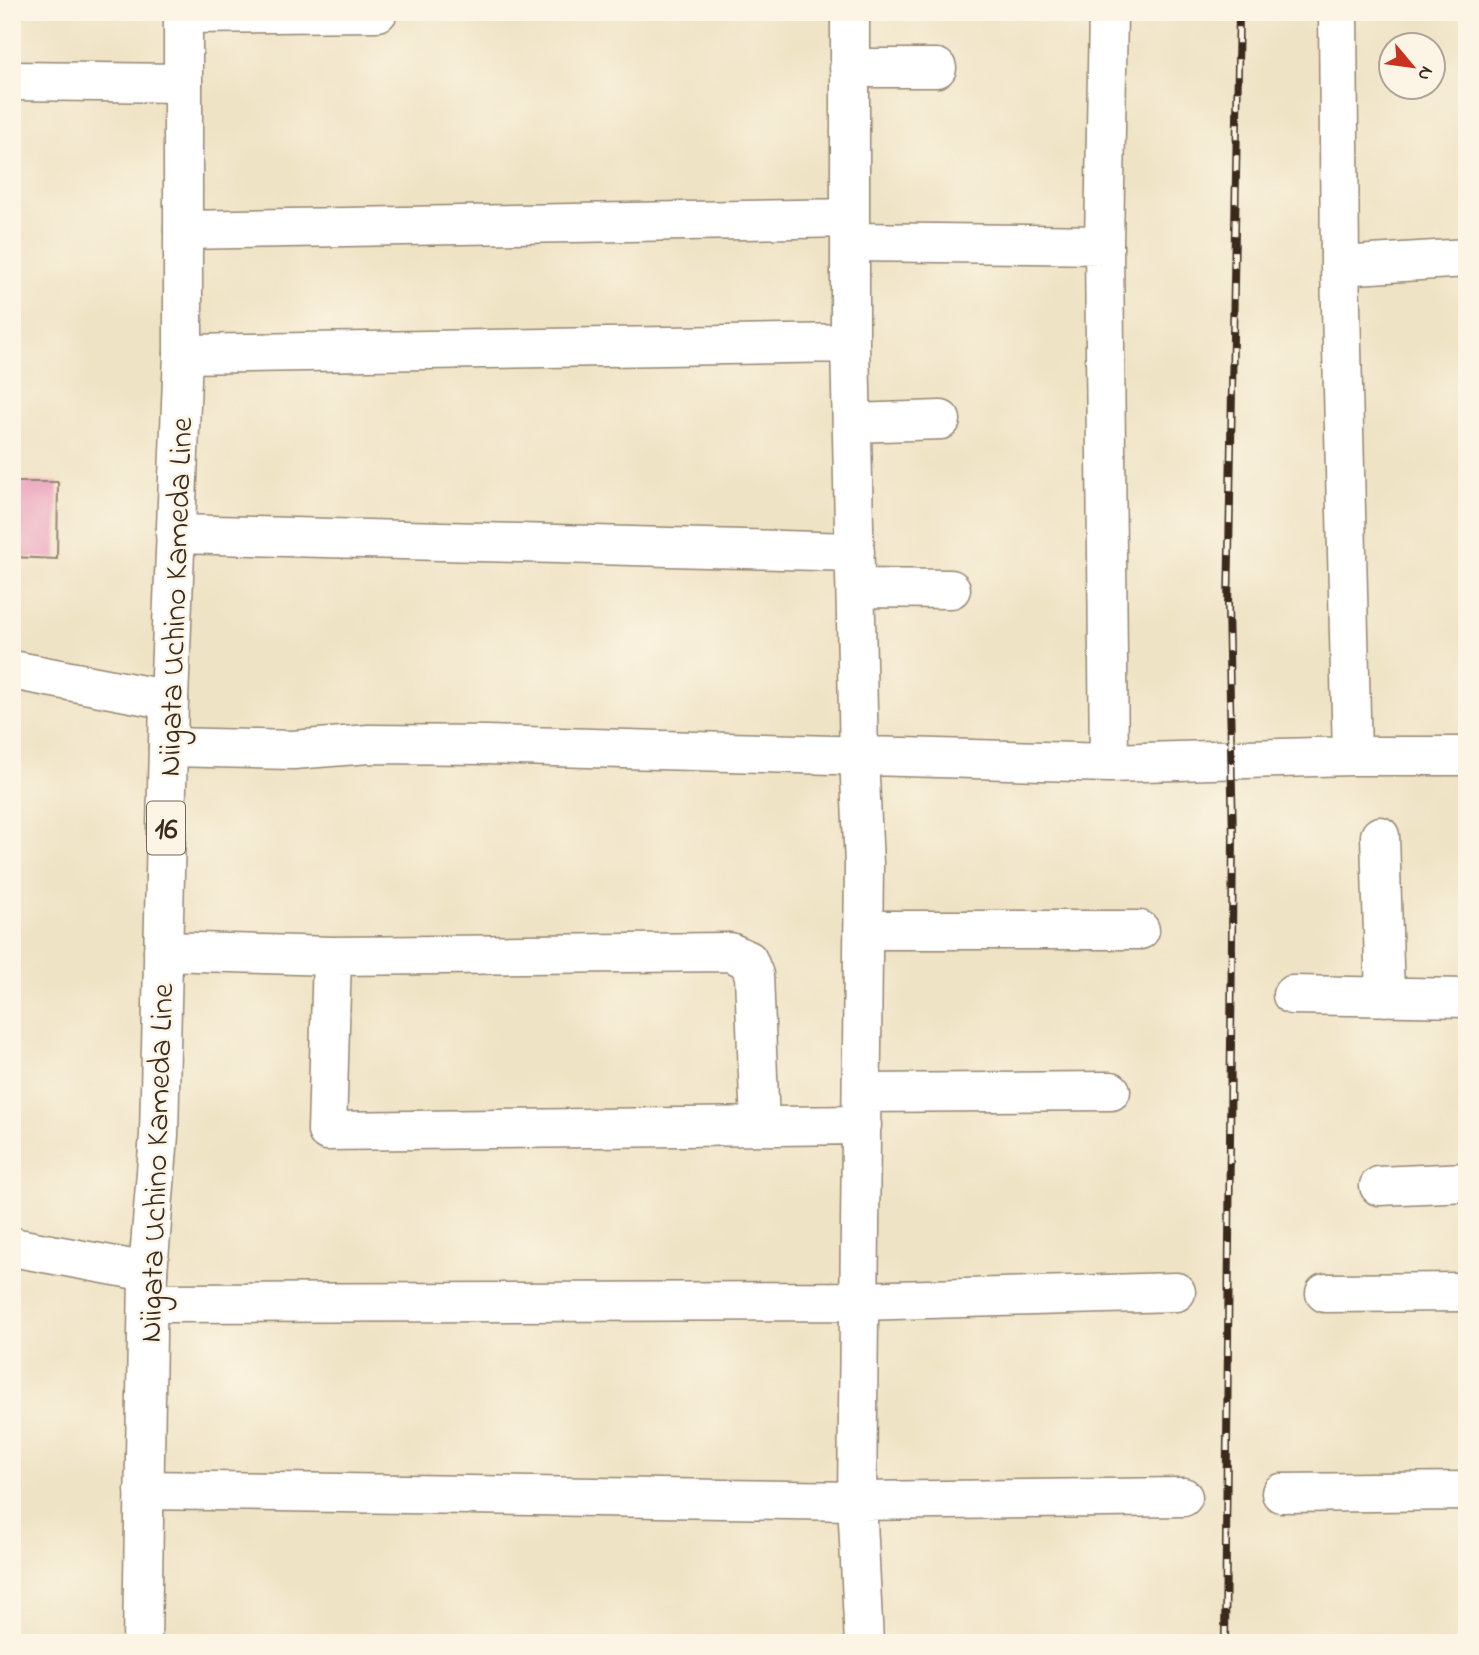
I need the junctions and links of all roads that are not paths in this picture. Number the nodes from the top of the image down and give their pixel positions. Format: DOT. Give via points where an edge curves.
graph roads {
  1 [pos="378,12"];
  2 [pos="850,12"];
  3 [pos="1108,12"];
  4 [pos="1338,12"];
  5 [pos="184,13"];
  6 [pos="849,68"];
  7 [pos="937,68"];
  8 [pos="12,81"];
  9 [pos="183,83"];
  10 [pos="183,230"];
  11 [pos="850,230"];
  12 [pos="1104,245"];
  13 [pos="1467,258"];
  14 [pos="1340,266"];
  15 [pos="850,343"];
  16 [pos="183,354"];
  17 [pos="941,420"];
  18 [pos="852,423"];
  19 [pos="176,534"];
  20 [pos="856,570"];
  21 [pos="951,589"];
  22 [pos="12,670"];
  23 [pos="169,700"];
  24 [pos="168,747"];
  25 [pos="1352,756"];
  26 [pos="1467,756"];
  27 [pos="859,757"];
  28 [pos="1109,763"];
  29 [pos="1380,836"];
  30 [pos="864,930"];
  31 [pos="1140,930"];
  32 [pos="163,951"];
  33 [pos="332,956"];
  34 [pos="1292,995"];
  35 [pos="1385,997"];
  36 [pos="1467,998"];
  37 [pos="1111,1091"];
  38 [pos="862,1109"];
  39 [pos="760,1126"];
  40 [pos="1467,1182"];
  41 [pos="1379,1186"];
  42 [pos="12,1247"];
  43 [pos="148,1288"];
  44 [pos="1176,1292"];
  45 [pos="1467,1292"];
  46 [pos="1325,1293"];
  47 [pos="859,1301"];
  48 [pos="144,1490"];
  49 [pos="1467,1491"];
  50 [pos="1281,1493"];
  51 [pos="1184,1497"];
  52 [pos="857,1501"];
  53 [pos="142,1643"];
  54 [pos="864,1643"];
  1 -- 5 [label="street"];
  2 -- 6 [label="street"];
  3 -- 12 [label="street"];
  4 -- 14 [label="street"];
  5 -- 9 [label="street, Niigata Uchino Kameda Line / 16"];
  6 -- 7 [label="street"];
  6 -- 11 [label="street"];
  8 -- 9 [label="street"];
  9 -- 10 [label="street, Niigata Uchino Kameda Line / 16"];
  10 -- 11 [label="street"];
  10 -- 16 [label="street, Niigata Uchino Kameda Line / 16"];
  11 -- 12 [label="street"];
  11 -- 15 [label="street"];
  12 -- 28 [label="street"];
  13 -- 14 [label="street"];
  14 -- 25 [label="street"];
  15 -- 16 [label="street"];
  15 -- 18 [label="street"];
  16 -- 19 [label="street, Niigata Uchino Kameda Line / 16"];
  17 -- 18 [label="street"];
  18 -- 20 [label="street"];
  19 -- 20 [label="street"];
  19 -- 23 [label="street, Niigata Uchino Kameda Line / 16"];
  20 -- 21 [label="street"];
  20 -- 27 [label="street"];
  22 -- 23 [label="street"];
  23 -- 24 [label="street, Niigata Uchino Kameda Line / 16"];
  24 -- 27 [label="street" via="293,750 369,744 487,745"];
  24 -- 32 [label="street, Niigata Uchino Kameda Line / 16"];
  25 -- 26 [label="street"];
  25 -- 28 [label="street"];
  27 -- 28 [label="street"];
  27 -- 30 [label="street"];
  29 -- 35 [label="street"];
  30 -- 31 [label="street"];
  30 -- 38 [label="street"];
  32 -- 33 [label="street"];
  32 -- 43 [label="street, Niigata Uchino Kameda Line / 16" via="159,1135"];
  33 -- 39 [label="street" via="730,952 748,960 754,975"];
  33 -- 39 [label="street" via="327,1131"];
  34 -- 35 [label="street"];
  35 -- 36 [label="street"];
  37 -- 38 [label="street"];
  38 -- 39 [label="street"];
  38 -- 47 [label="street"];
  40 -- 41 [label="street"];
  42 -- 43 [label="street"];
  43 -- 47 [label="street"];
  43 -- 48 [label="street, Niigata Uchino Kameda Line / 16"];
  44 -- 47 [label="street"];
  45 -- 46 [label="street"];
  47 -- 52 [label="street"];
  48 -- 52 [label="street"];
  48 -- 53 [label="street, Niigata Uchino Kameda Line / 16"];
  49 -- 50 [label="street"];
  51 -- 52 [label="street"];
  52 -- 54 [label="street"];
}
